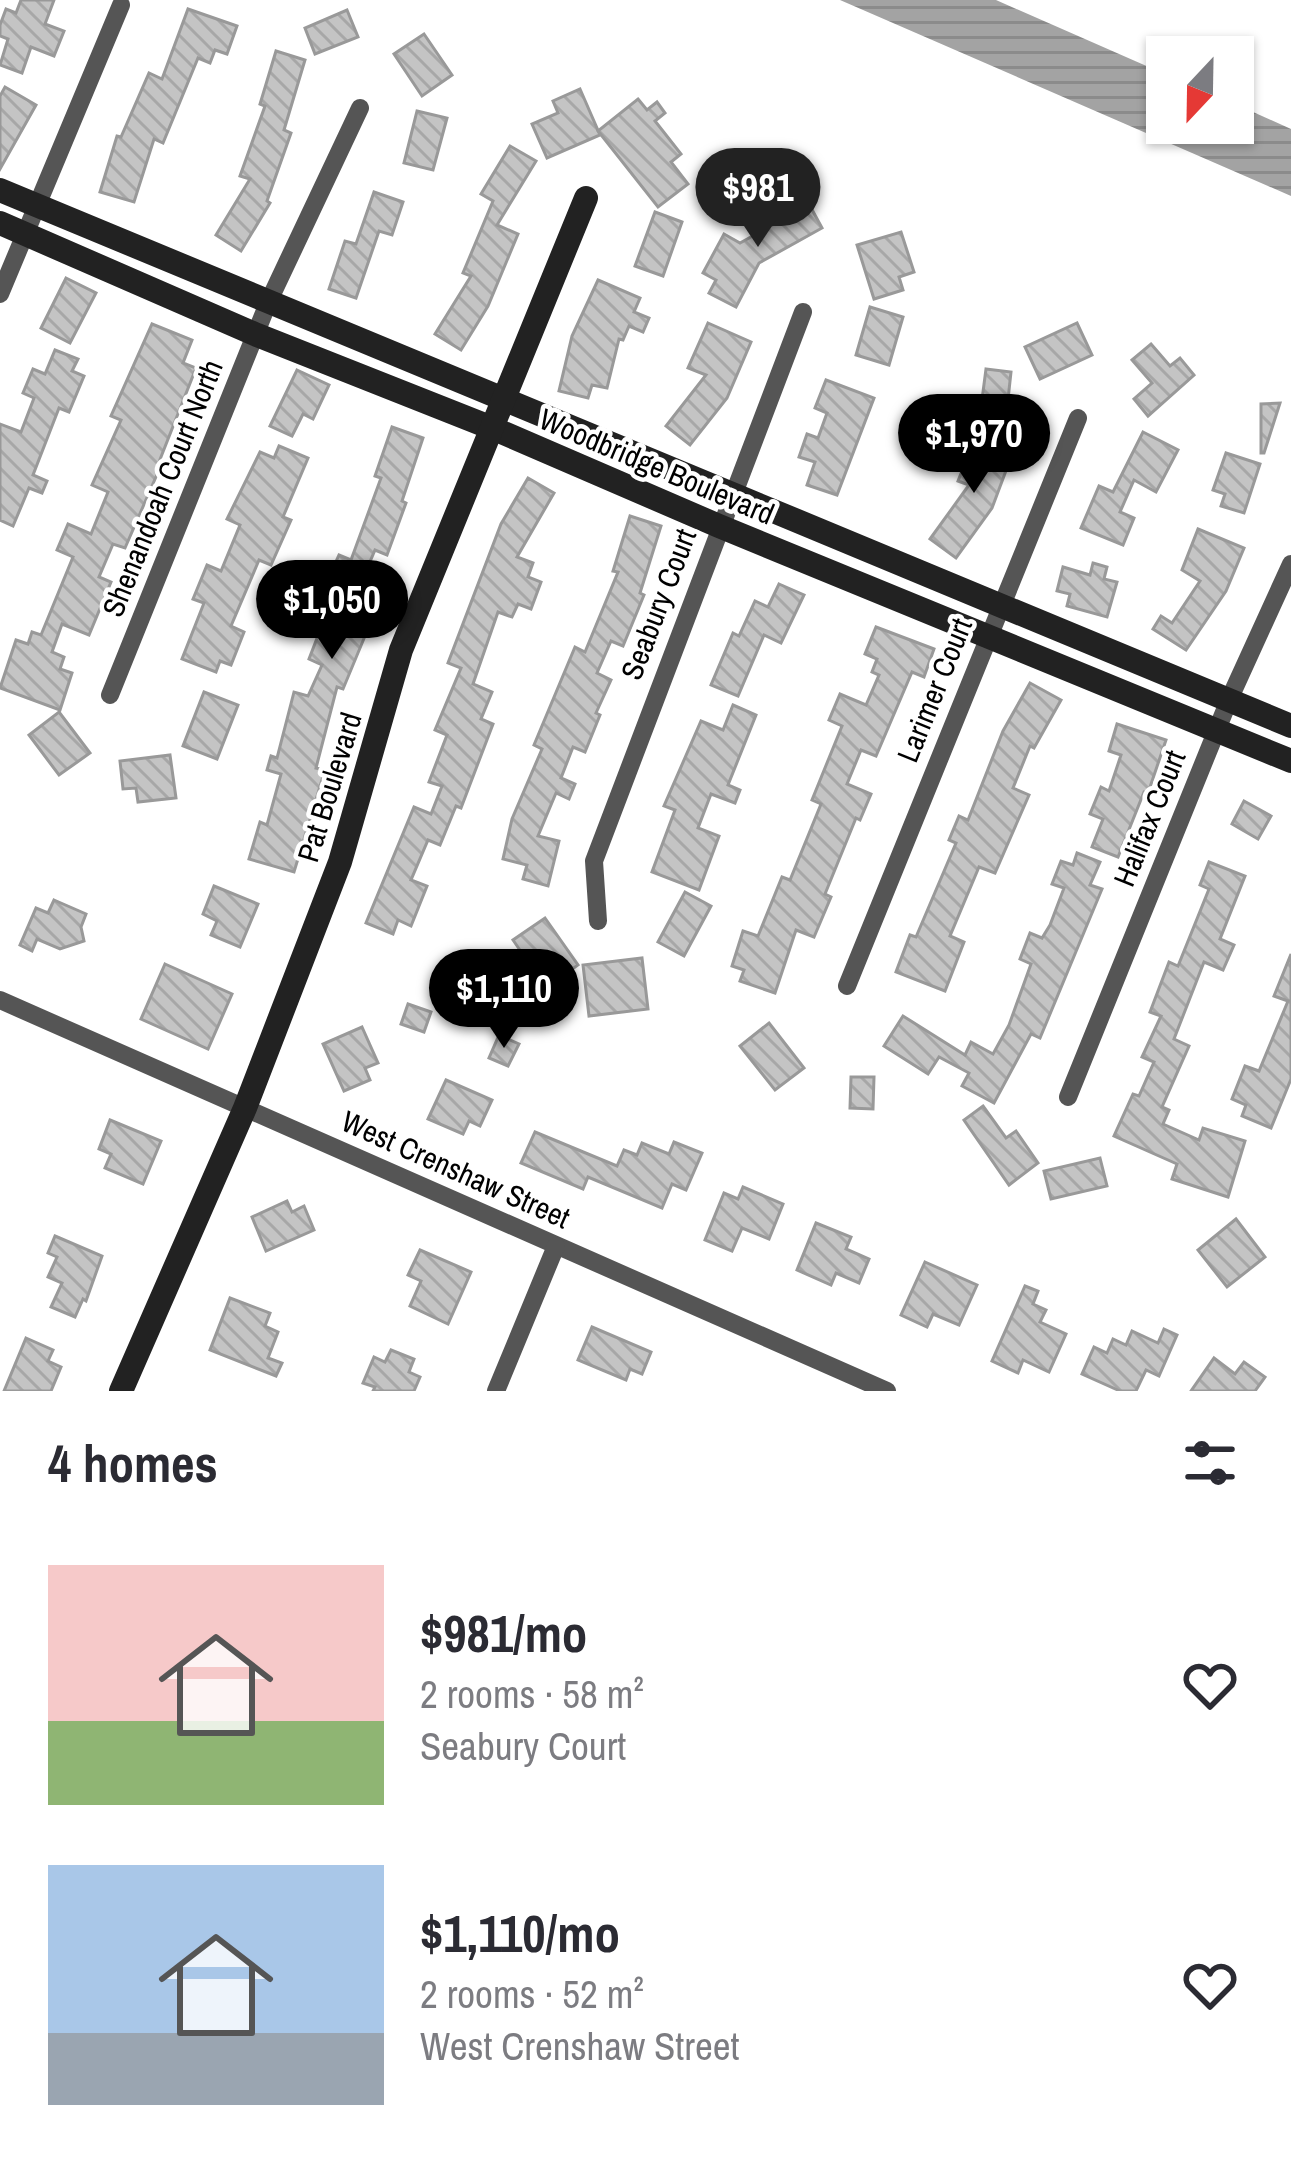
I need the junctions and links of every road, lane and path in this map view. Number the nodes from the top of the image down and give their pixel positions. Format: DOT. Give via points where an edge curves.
graph roads {
  1 [pos="121,5"];
  2 [pos="360,108"];
  3 [pos="0,190"];
  4 [pos="586,198"];
  5 [pos="35,205"];
  6 [pos="12,228"];
  7 [pos="0,294"];
  8 [pos="268,302"];
  9 [pos="802,312"];
  10 [pos="257,335"];
  11 [pos="502,398"];
  12 [pos="1078,418"];
  13 [pos="492,428"];
  14 [pos="730,495"];
  15 [pos="719,526"];
  16 [pos="1291,564"];
  17 [pos="1000,606"];
  18 [pos="989,637"];
  19 [pos="110,695"];
  20 [pos="1229,700"];
  21 [pos="1291,726"];
  22 [pos="1216,730"];
  23 [pos="1291,761"];
  24 [pos="598,921"];
  25 [pos="847,986"];
  26 [pos="0,1000"];
  27 [pos="1068,1097"];
  28 [pos="244,1108"];
  29 [pos="556,1246"];
  30 [pos="882,1390"];
  31 [pos="121,1391"];
  32 [pos="496,1391"];
  1 -- 5 [label="street"];
  2 -- 8 [label="street, Shenandoah Court North"];
  3 -- 5 [label="street, Woodbridge Boulevard"];
  4 -- 11 [label="street, Pat Boulevard"];
  5 -- 6 [label="street"];
  5 -- 8 [label="street, Woodbridge Boulevard"];
  6 -- 7 [label="street"];
  6 -- 10 [label="street, Woodbridge Boulevard"];
  8 -- 10 [label="street, Shenandoah Court North"];
  8 -- 11 [label="street, Woodbridge Boulevard"];
  9 -- 14 [label="street, Seabury Court"];
  10 -- 13 [label="street, Woodbridge Boulevard"];
  10 -- 19 [label="street, Shenandoah Court North"];
  11 -- 13 [label="street, Pat Boulevard"];
  11 -- 14 [label="street, Woodbridge Boulevard"];
  12 -- 17 [label="street, Larimer Court"];
  13 -- 15 [label="street, Woodbridge Boulevard"];
  13 -- 28 [label="street, Pat Boulevard" via="401,650 340,862"];
  14 -- 15 [label="street, Seabury Court"];
  14 -- 17 [label="street, Woodbridge Boulevard"];
  15 -- 18 [label="street, Woodbridge Boulevard"];
  15 -- 24 [label="street, Seabury Court" via="594,861"];
  16 -- 20 [label="street, Halifax Court"];
  17 -- 18 [label="street, Larimer Court"];
  17 -- 20 [label="street, Woodbridge Boulevard"];
  18 -- 22 [label="street, Woodbridge Boulevard"];
  18 -- 25 [label="street, Larimer Court"];
  20 -- 21 [label="street, Woodbridge Boulevard"];
  20 -- 22 [label="street, Halifax Court"];
  22 -- 23 [label="street, Woodbridge Boulevard"];
  22 -- 27 [label="street, Halifax Court"];
  26 -- 28 [label="street, West Crenshaw Street"];
  28 -- 29 [label="street, West Crenshaw Street"];
  28 -- 31 [label="street, Pat Boulevard"];
  29 -- 30 [label="street, West Crenshaw Street"];
  29 -- 32 [label="street"];
}
